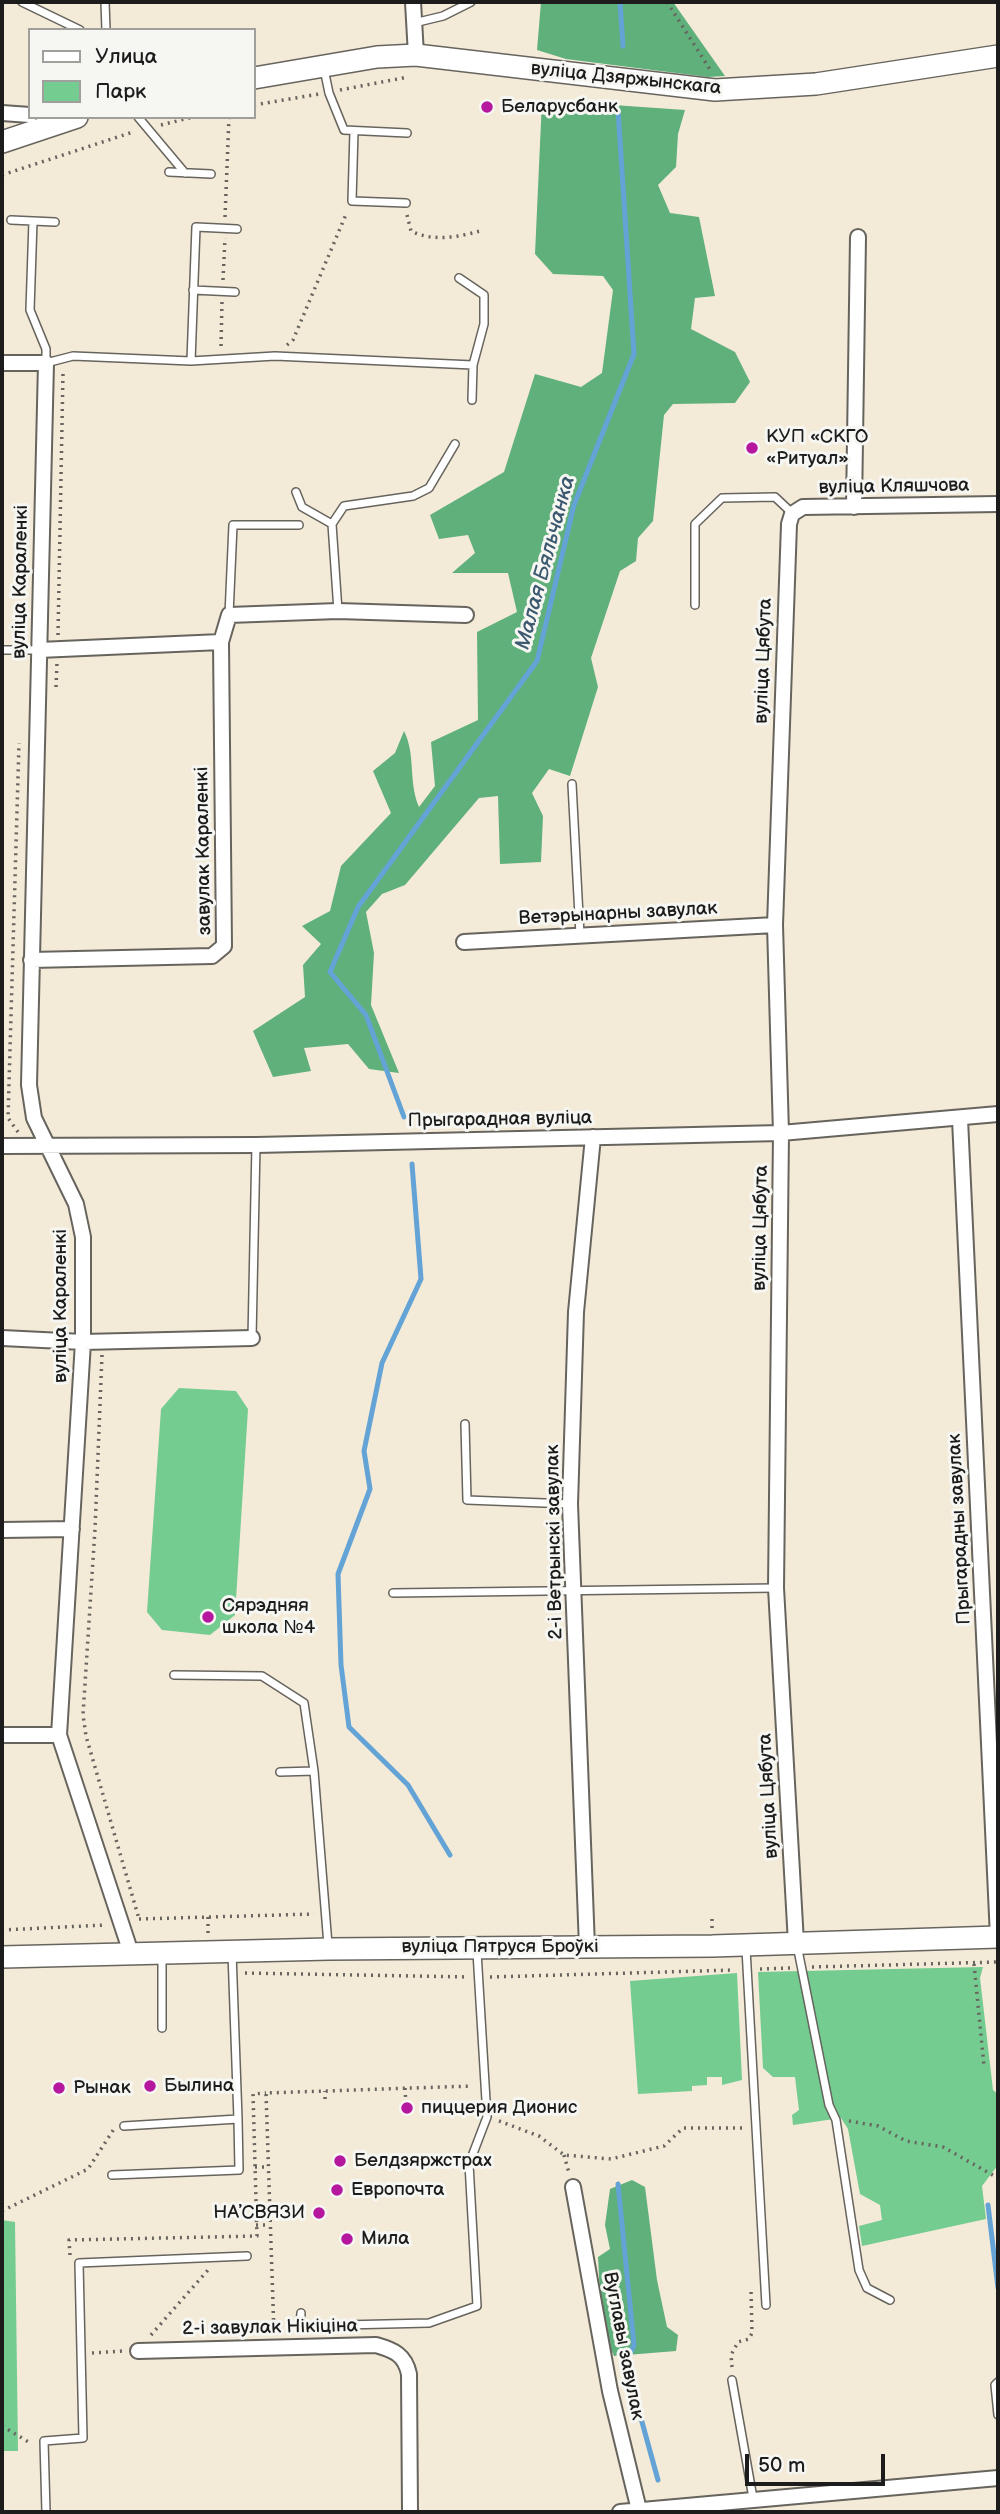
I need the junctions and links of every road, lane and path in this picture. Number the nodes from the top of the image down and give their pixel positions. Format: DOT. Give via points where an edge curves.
graph roads {
  1 [pos="22,2"];
  2 [pos="105,2"];
  3 [pos="413,2"];
  4 [pos="471,2"];
  5 [pos="667,2"];
  6 [pos="414,23"];
  7 [pos="76,28"];
  8 [pos="106,28"];
  9 [pos="416,55"];
  10 [pos="998,56"];
  11 [pos="324,64"];
  12 [pos="256,78"];
  13 [pos="715,90"];
  14 [pos="2,113"];
  15 [pos="28,115"];
  16 [pos="64,119"];
  17 [pos="139,119"];
  18 [pos="184,119"];
  19 [pos="229,119"];
  20 [pos="146,128"];
  21 [pos="354,131"];
  22 [pos="407,133"];
  23 [pos="2,142"];
  24 [pos="169,172"];
  25 [pos="184,173"];
  26 [pos="211,174"];
  27 [pos="2,175"];
  28 [pos="226,201"];
  29 [pos="352,201"];
  30 [pos="406,203"];
  31 [pos="10,220"];
  32 [pos="33,221"];
  33 [pos="55,222"];
  34 [pos="237,229"];
  35 [pos="480,231"];
  36 [pos="858,237"];
  37 [pos="224,256"];
  38 [pos="459,278"];
  39 [pos="193,290"];
  40 [pos="223,291"];
  41 [pos="235,292"];
  42 [pos="275,356"];
  43 [pos="220,359"];
  44 [pos="191,361"];
  45 [pos="2,363"];
  46 [pos="53,363"];
  47 [pos="472,365"];
  48 [pos="472,400"];
  49 [pos="455,444"];
  50 [pos="296,492"];
  51 [pos="998,504"];
  52 [pos="854,507"];
  53 [pos="792,514"];
  54 [pos="331,524"];
  55 [pos="299,525"];
  56 [pos="695,605"];
  57 [pos="338,611"];
  58 [pos="229,615"];
  59 [pos="466,615"];
  60 [pos="221,642"];
  61 [pos="58,649"];
  62 [pos="2,650"];
  63 [pos="39,650"];
  64 [pos="56,690"];
  65 [pos="19,733"];
  66 [pos="572,784"];
  67 [pos="775,925"];
  68 [pos="580,935"];
  69 [pos="464,942"];
  70 [pos="31,960"];
  71 [pos="998,1114"];
  72 [pos="960,1118"];
  73 [pos="781,1133"];
  74 [pos="593,1137"];
  75 [pos="256,1145"];
  76 [pos="2,1146"];
  77 [pos="28,1147"];
  78 [pos="47,1147"];
  79 [pos="2,1338"];
  80 [pos="252,1338"];
  81 [pos="101,1341"];
  82 [pos="83,1342"];
  83 [pos="465,1424"];
  84 [pos="570,1504"];
  85 [pos="72,1529"];
  86 [pos="2,1530"];
  87 [pos="776,1588"];
  88 [pos="575,1591"];
  89 [pos="393,1593"];
  90 [pos="174,1675"];
  91 [pos="993,1720"];
  92 [pos="2,1735"];
  93 [pos="59,1735"];
  94 [pos="314,1771"];
  95 [pos="280,1772"];
  96 [pos="326,1913"];
  97 [pos="139,1919"];
  98 [pos="120,1924"];
  99 [pos="2,1930"];
  100 [pos="998,1937"];
  101 [pos="796,1943"];
  102 [pos="746,1944"];
  103 [pos="476,1947"];
  104 [pos="587,1947"];
  105 [pos="329,1949"];
  106 [pos="162,1955"];
  107 [pos="132,1956"];
  108 [pos="2,1957"];
  109 [pos="232,1962"];
  110 [pos="998,1962"];
  111 [pos="974,1963"];
  112 [pos="801,1968"];
  113 [pos="747,1969"];
  114 [pos="478,1977"];
  115 [pos="162,2028"];
  116 [pos="984,2066"];
  117 [pos="485,2085"];
  118 [pos="405,2088"];
  119 [pos="325,2091"];
  120 [pos="325,2099"];
  121 [pos="405,2104"];
  122 [pos="487,2117"];
  123 [pos="238,2119"];
  124 [pos="836,2120"];
  125 [pos="124,2126"];
  126 [pos="746,2128"];
  127 [pos="268,2167"];
  128 [pos="255,2168"];
  129 [pos="112,2175"];
  130 [pos="998,2178"];
  131 [pos="573,2187"];
  132 [pos="2,2211"];
  133 [pos="256,2225"];
  134 [pos="270,2225"];
  135 [pos="219,2236"];
  136 [pos="247,2256"];
  137 [pos="219,2257"];
  138 [pos="890,2300"];
  139 [pos="766,2305"];
  140 [pos="300,2313"];
  141 [pos="274,2346"];
  142 [pos="138,2351"];
  143 [pos="81,2353"];
  144 [pos="732,2380"];
  145 [pos="998,2382"];
  146 [pos="998,2414"];
  147 [pos="2,2426"];
  148 [pos="44,2445"];
  149 [pos="998,2478"];
  150 [pos="753,2498"];
  151 [pos="639,2510"];
  152 [pos="46,2512"];
  153 [pos="410,2512"];
  154 [pos="620,2512"];
  1 -- 7 [label="lane"];
  2 -- 8 [label="lane"];
  3 -- 6 [label="street"];
  4 -- 6 [label="lane"];
  5 -- 13 [label="path" via="711,70"];
  6 -- 9 [label="street"];
  9 -- 11 [label="main road, вуліца Дзяржынскага"];
  9 -- 13 [label="main road, вуліца Дзяржынскага"];
  10 -- 13 [label="main road, вуліца Дзяржынскага" via="816,84"];
  11 -- 12 [label="main road, вуліца Дзяржынскага"];
  11 -- 21 [label="lane" via="329,93 344,130"];
  14 -- 15 [label="street"];
  16 -- 23 [label="main road"];
  17 -- 20 [label="lane"];
  18 -- 20 [label="path"];
  19 -- 28 [label="path"];
  20 -- 25 [label="lane"];
  20 -- 27 [label="path"];
  21 -- 22 [label="lane"];
  21 -- 29 [label="lane"];
  24 -- 25 [label="lane"];
  25 -- 26 [label="lane"];
  29 -- 30 [label="lane"];
  29 -- 42 [label="path" via="293,340"];
  30 -- 35 [label="path" via="407,224 420,236 458,238"];
  31 -- 32 [label="lane"];
  32 -- 33 [label="lane"];
  32 -- 46 [label="lane" via="30,310"];
  34 -- 39 [label="lane" via="196,228"];
  36 -- 52 [label="street"];
  37 -- 40 [label="path"];
  38 -- 47 [label="lane" via="484,295 484,324"];
  39 -- 40 [label="lane"];
  39 -- 44 [label="lane"];
  40 -- 41 [label="lane"];
  40 -- 43 [label="path"];
  42 -- 43 [label="lane"];
  42 -- 47 [label="lane"];
  43 -- 44 [label="lane"];
  44 -- 46 [label="lane" via="73,356"];
  45 -- 46 [label="street"];
  46 -- 61 [label="path" via="65,379"];
  46 -- 63 [label="street, вуліца Караленкі"];
  47 -- 48 [label="lane"];
  49 -- 54 [label="lane" via="429,488 413,496 344,506"];
  50 -- 54 [label="lane" via="302,507"];
  51 -- 52 [label="street, вуліца Кляшчова"];
  52 -- 53 [label="street, вуліца Кляшчова" via="803,507"];
  53 -- 56 [label="lane" via="775,497 722,498 695,524"];
  53 -- 67 [label="street, вуліца Цябута"];
  54 -- 57 [label="lane"];
  55 -- 58 [label="lane" via="233,525"];
  57 -- 58 [label="street"];
  57 -- 59 [label="street"];
  58 -- 60 [label="street, завулак Караленкі"];
  60 -- 61 [label="street"];
  60 -- 70 [label="street, завулак Караленкі" via="225,946 212,956"];
  61 -- 63 [label="street"];
  61 -- 64 [label="path"];
  62 -- 63 [label="lane"];
  63 -- 70 [label="street, вуліца Караленкі"];
  65 -- 77 [label="path" via="8,1118"];
  66 -- 68 [label="lane"];
  67 -- 68 [label="street, Ветэрынарны завулак"];
  67 -- 73 [label="street, вуліца Цябута"];
  68 -- 69 [label="street, Ветэрынарны завулак"];
  70 -- 78 [label="street, вуліца Караленкі" via="29,1085 34,1118"];
  71 -- 72 [label="street, Прыгарадная вуліца"];
  72 -- 73 [label="street, Прыгарадная вуліца"];
  72 -- 91 [label="street, Прыгарадны завулак"];
  73 -- 74 [label="street, Прыгарадная вуліца"];
  73 -- 87 [label="street, вуліца Цябута"];
  74 -- 75 [label="street, Прыгарадная вуліца"];
  74 -- 84 [label="street, 2-і Ветрынскі завулак" via="576,1312"];
  75 -- 78 [label="street, Прыгарадная вуліца"];
  75 -- 80 [label="lane"];
  76 -- 77 [label="street, Прыгарадная вуліца"];
  77 -- 78 [label="street, Прыгарадная вуліца"];
  78 -- 82 [label="street, вуліца Караленкі" via="76,1204 83,1237"];
  79 -- 82 [label="street"];
  80 -- 81 [label="street"];
  81 -- 82 [label="street"];
  81 -- 97 [label="path" via="103,1388 83,1715"];
  82 -- 85 [label="street, вуліца Караленкі"];
  83 -- 84 [label="lane" via="467,1500"];
  84 -- 88 [label="street, 2-і Ветрынскі завулак"];
  85 -- 86 [label="street"];
  85 -- 93 [label="street, вуліца Караленкі"];
  87 -- 88 [label="lane"];
  87 -- 101 [label="street, вуліца Цябута"];
  88 -- 89 [label="lane"];
  88 -- 104 [label="street, 2-і Ветрынскі завулак"];
  90 -- 94 [label="lane" via="262,1676 304,1703"];
  91 -- 100 [label="street, Прыгарадны завулак"];
  92 -- 93 [label="street"];
  93 -- 98 [label="street, вуліца Караленкі"];
  94 -- 95 [label="lane"];
  94 -- 96 [label="lane"];
  96 -- 97 [label="path"];
  96 -- 105 [label="lane"];
  97 -- 98 [label="path"];
  98 -- 99 [label="path"];
  98 -- 107 [label="street, вуліца Караленкі"];
  100 -- 101 [label="main road, вуліца Пятруся Броўкі"];
  101 -- 102 [label="main road, вуліца Пятруся Броўкі"];
  101 -- 112 [label="lane"];
  102 -- 104 [label="main road, вуліца Пятруся Броўкі"];
  102 -- 113 [label="lane"];
  103 -- 104 [label="main road, вуліца Пятруся Броўкі"];
  103 -- 105 [label="main road, вуліца Пятруся Броўкі"];
  103 -- 114 [label="lane"];
  105 -- 109 [label="main road, вуліца Пятруся Броўкі"];
  106 -- 107 [label="main road, вуліца Пятруся Броўкі"];
  106 -- 109 [label="main road, вуліца Пятруся Броўкі"];
  106 -- 115 [label="lane"];
  107 -- 108 [label="main road, вуліца Пятруся Броўкі"];
  109 -- 114 [label="path"];
  109 -- 123 [label="lane"];
  110 -- 111 [label="path"];
  111 -- 112 [label="path"];
  111 -- 116 [label="path"];
  112 -- 113 [label="path"];
  112 -- 124 [label="lane"];
  113 -- 114 [label="path"];
  113 -- 139 [label="lane"];
  114 -- 117 [label="lane"];
  117 -- 118 [label="path"];
  117 -- 122 [label="lane"];
  118 -- 119 [label="path"];
  118 -- 121 [label="path"];
  119 -- 120 [label="path"];
  119 -- 127 [label="path" via="266,2093"];
  122 -- 126 [label="path" via="539,2136 564,2155 611,2160 664,2146 683,2128"];
  122 -- 140 [label="lane" via="469,2164 477,2306 429,2323 300,2326"];
  123 -- 125 [label="lane"];
  123 -- 129 [label="lane" via="239,2170"];
  124 -- 130 [label="path" via="877,2126 906,2141 943,2147"];
  124 -- 138 [label="lane" via="859,2270 867,2288"];
  125 -- 132 [label="path" via="111,2130 88,2169"];
  127 -- 128 [label="path"];
  127 -- 134 [label="path"];
  131 -- 151 [label="street, Вуглавы завулак" via="610,2391"];
  133 -- 134 [label="path"];
  134 -- 141 [label="path"];
  135 -- 137 [label="path"];
  136 -- 137 [label="lane"];
  137 -- 142 [label="path"];
  137 -- 143 [label="lane" via="79,2263"];
  141 -- 142 [label="street, 2-і завулак Нікіціна"];
  141 -- 153 [label="street, 2-і завулак Нікіціна" via="376,2345 402,2355 410,2374"];
  142 -- 143 [label="path"];
  143 -- 148 [label="lane" via="83,2438 44,2441"];
  144 -- 150 [label="lane"];
  145 -- 146 [label="lane"];
  147 -- 148 [label="path" via="35,2446"];
  148 -- 152 [label="lane"];
  149 -- 150 [label="street"];
  150 -- 151 [label="street"];
  151 -- 154 [label="street"];
}
